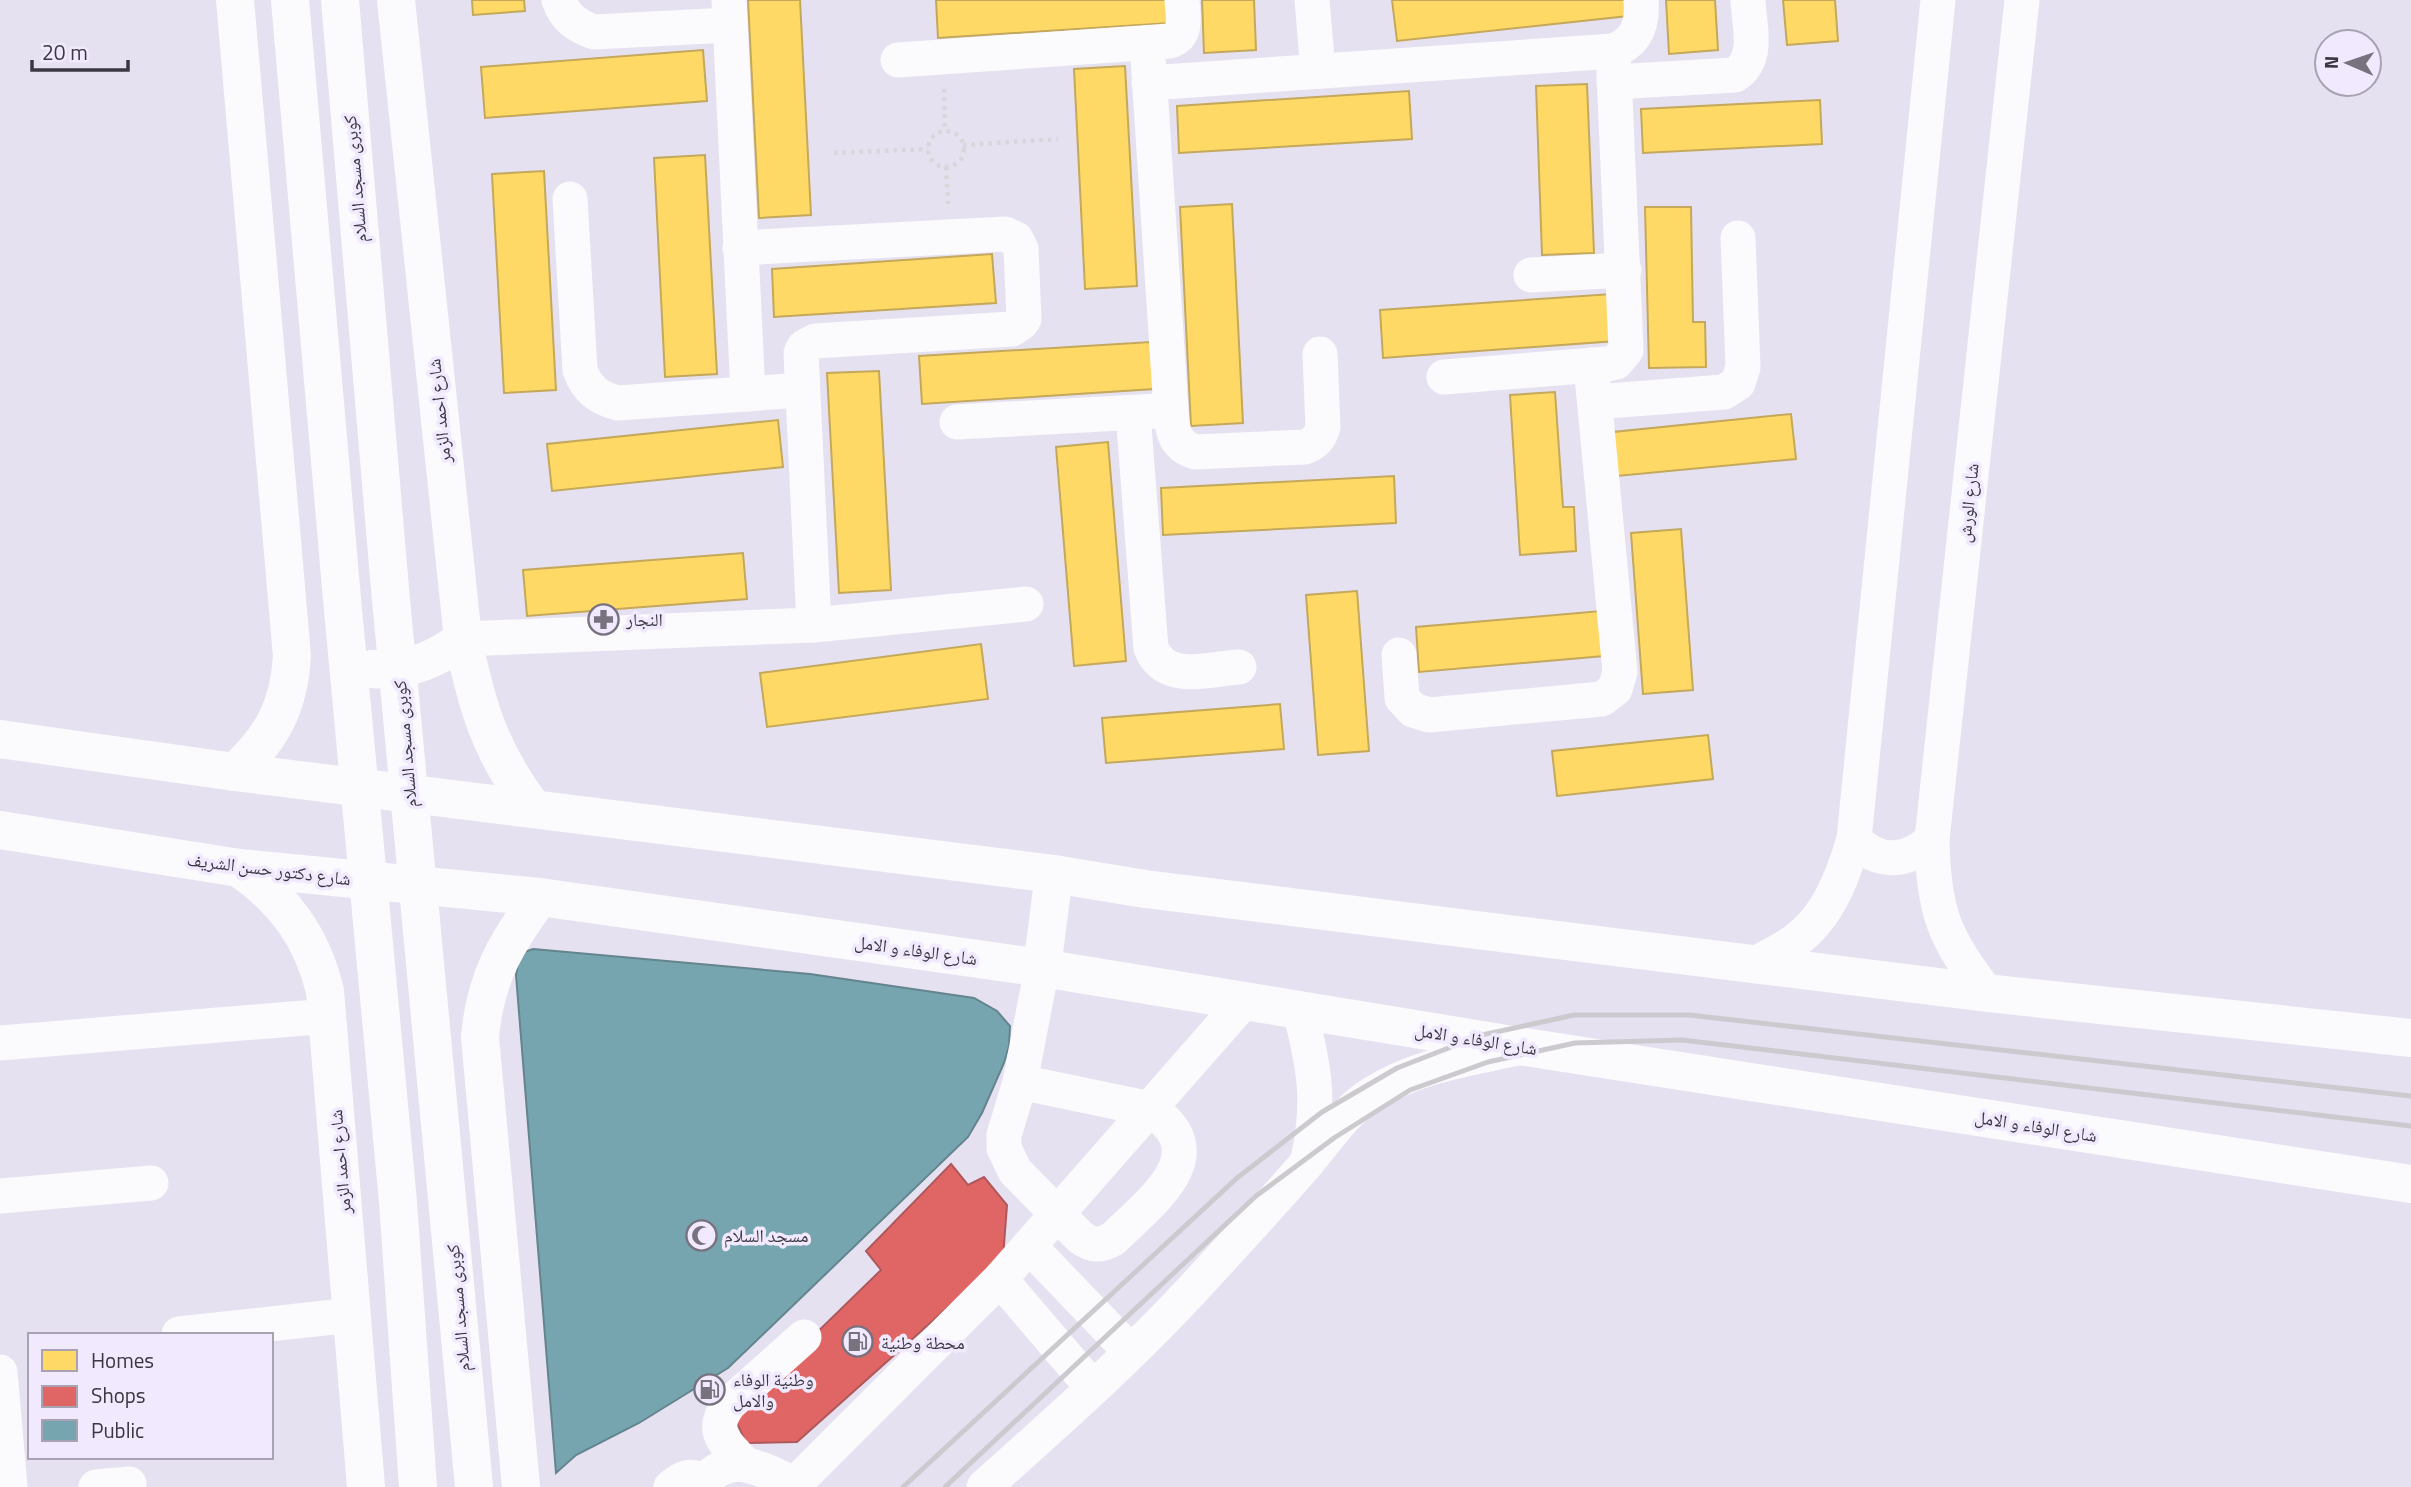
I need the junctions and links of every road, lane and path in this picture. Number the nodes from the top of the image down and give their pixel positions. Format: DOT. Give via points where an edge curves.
graph roads {
  1 [pos="235,0"];
  2 [pos="290,0"];
  3 [pos="340,0"];
  4 [pos="396,0"];
  5 [pos="559,0"];
  6 [pos="1182,0"];
  7 [pos="1312,0"];
  8 [pos="1641,0"];
  9 [pos="1748,0"];
  10 [pos="1938,0"];
  11 [pos="2022,0"];
  12 [pos="729,13"];
  13 [pos="682,14"];
  14 [pos="1147,43"];
  15 [pos="898,60"];
  16 [pos="1614,67"];
  17 [pos="1318,71"];
  18 [pos="1149,83"];
  19 [pos="1058,139"];
  20 [pos="963,145"];
  21 [pos="928,149"];
  22 [pos="834,153"];
  23 [pos="570,199"];
  24 [pos="1738,238"];
  25 [pos="740,248"];
  26 [pos="1624,270"];
  27 [pos="1531,275"];
  28 [pos="1320,354"];
  29 [pos="1591,365"];
  30 [pos="1444,377"];
  31 [pos="801,390"];
  32 [pos="748,394"];
  33 [pos="1595,402"];
  34 [pos="1171,410"];
  35 [pos="1133,413"];
  36 [pos="957,422"];
  37 [pos="1026,604"];
  38 [pos="288,619"];
  39 [pos="814,625"];
  40 [pos="463,639"];
  41 [pos="1399,655"];
  42 [pos="1239,667"];
  43 [pos="0,740"];
  44 [pos="235,772"];
  45 [pos="533,807"];
  46 [pos="0,830"];
  47 [pos="1854,839"];
  48 [pos="1933,839"];
  49 [pos="239,868"];
  50 [pos="1054,874"];
  51 [pos="540,897"];
  52 [pos="1755,964"];
  53 [pos="1042,968"];
  54 [pos="1987,993"];
  55 [pos="1244,1001"];
  56 [pos="1300,1010"];
  57 [pos="328,1016"];
  58 [pos="480,1037"];
  59 [pos="2411,1038"];
  60 [pos="0,1043"];
  61 [pos="1525,1047"];
  62 [pos="1020,1082"];
  63 [pos="1150,1109"];
  64 [pos="1307,1163"];
  65 [pos="151,1183"];
  66 [pos="2411,1184"];
  67 [pos="0,1196"];
  68 [pos="1056,1215"];
  69 [pos="1029,1246"];
  70 [pos="1000,1279"];
  71 [pos="352,1315"];
  72 [pos="187,1333"];
  73 [pos="804,1338"];
  74 [pos="1130,1351"];
  75 [pos="0,1372"];
  76 [pos="1093,1388"];
  77 [pos="744,1463"];
  78 [pos="693,1485"];
  79 [pos="794,1485"];
  80 [pos="10,1487"];
  81 [pos="366,1487"];
  82 [pos="418,1487"];
  83 [pos="474,1487"];
  84 [pos="521,1487"];
  85 [pos="984,1487"];
  1 -- 38 [label="main road"];
  2 -- 82 [label="main road" via="398,1202"];
  3 -- 83 [label="main road, كوبرى مسجد السلام"];
  4 -- 40 [label="main road, شارع احمد الزمر"];
  5 -- 13 [label="street" via="570,20 594,32"];
  6 -- 14 [label="street" via="1179,36"];
  7 -- 17 [label="street"];
  8 -- 16 [label="street" via="1637,33"];
  9 -- 16 [label="street" via="1751,52 1749,62 1735,75"];
  10 -- 47 [label="street"];
  11 -- 48 [label="street, شارع الورش"];
  12 -- 13 [label="street"];
  12 -- 25 [label="street"];
  14 -- 15 [label="street"];
  14 -- 18 [label="street"];
  16 -- 17 [label="street"];
  16 -- 26 [label="street"];
  17 -- 18 [label="street"];
  18 -- 34 [label="street"];
  19 -- 20 [label="path"];
  20 -- 21 [label="path" via="957,135 945,130 933,136"];
  20 -- 21 [label="path" via="960,160 946,167 933,162"];
  21 -- 22 [label="path"];
  23 -- 32 [label="street" via="580,370 593,393 618,402"];
  24 -- 33 [label="street" via="1743,367 1738,383 1724,392"];
  25 -- 31 [label="street" via="1005,234 1019,244 1024,313 1017,327 815,341 801,353"];
  25 -- 32 [label="street"];
  26 -- 27 [label="street"];
  26 -- 29 [label="street" via="1626,350 1616,362"];
  28 -- 34 [label="street" via="1323,427 1305,447 1196,452 1175,438"];
  29 -- 30 [label="street"];
  29 -- 33 [label="street"];
  31 -- 32 [label="street"];
  31 -- 39 [label="street"];
  33 -- 41 [label="street" via="1620,672 1615,689 1602,699 1429,715 1413,710 1402,698"];
  34 -- 35 [label="street"];
  35 -- 36 [label="street"];
  35 -- 42 [label="street" via="1154,657 1176,672"];
  37 -- 39 [label="street"];
  38 -- 40 [label="main road" via="319,650 360,668 404,668 435,657"];
  38 -- 44 [label="main road" via="292,656 286,700 265,740"];
  39 -- 40 [label="street"];
  40 -- 45 [label="main road, شارع احمد الزمر" via="482,718 495,750"];
  43 -- 44 [label="main road"];
  44 -- 45 [label="main road"];
  45 -- 50 [label="main road"];
  46 -- 49 [label="main road, شارع دكتور حسن الشريف"];
  47 -- 48 [label="street" via="1874,856 1886,859 1912,855"];
  47 -- 52 [label="street" via="1842,880 1821,915 1791,944"];
  48 -- 54 [label="street, شارع الورش" via="1933,881 1942,923 1961,960"];
  49 -- 51 [label="main road, شارع دكتور حسن الشريف"];
  49 -- 57 [label="main road, شارع احمد الزمر" via="279,900 308,942 318,965"];
  50 -- 52 [label="main road"];
  50 -- 53 [label="main road"];
  51 -- 53 [label="main road, شارع الوفاء و الامل"];
  51 -- 58 [label="main road" via="494,969"];
  52 -- 54 [label="main road"];
  53 -- 55 [label="main road, شارع الوفاء و الامل"];
  53 -- 62 [label="street"];
  54 -- 59 [label="main road"];
  55 -- 56 [label="main road, شارع الوفاء و الامل"];
  55 -- 63 [label="street"];
  56 -- 61 [label="main road, شارع الوفاء و الامل"];
  56 -- 64 [label="street" via="1316,1097"];
  57 -- 58 [label="main road" via="356,991 391,980 410,981 428,985 460,1006"];
  57 -- 60 [label="street"];
  57 -- 71 [label="main road, شارع احمد الزمر"];
  58 -- 84 [label="main road"];
  61 -- 64 [label="street" via="1420,1070 1393,1081 1346,1115"];
  61 -- 66 [label="main road, شارع الوفاء و الامل"];
  62 -- 63 [label="street"];
  62 -- 68 [label="street" via="1004,1148 1015,1171"];
  63 -- 68 [label="street"];
  63 -- 68 [label="street" via="1174,1131 1179,1148 1171,1181 1113,1240 1102,1245 1090,1244"];
  64 -- 74 [label="street"];
  65 -- 67 [label="street"];
  68 -- 69 [label="street"];
  69 -- 70 [label="street"];
  69 -- 74 [label="street"];
  70 -- 76 [label="street"];
  70 -- 79 [label="street"];
  71 -- 72 [label="street"];
  71 -- 81 [label="main road, شارع احمد الزمر"];
  73 -- 77 [label="street" via="723,1411 721,1439"];
  74 -- 76 [label="street"];
  75 -- 80 [label="street"];
  76 -- 85 [label="street"];
  77 -- 78 [label="street" via="720,1467"];
  77 -- 79 [label="street"];
}
